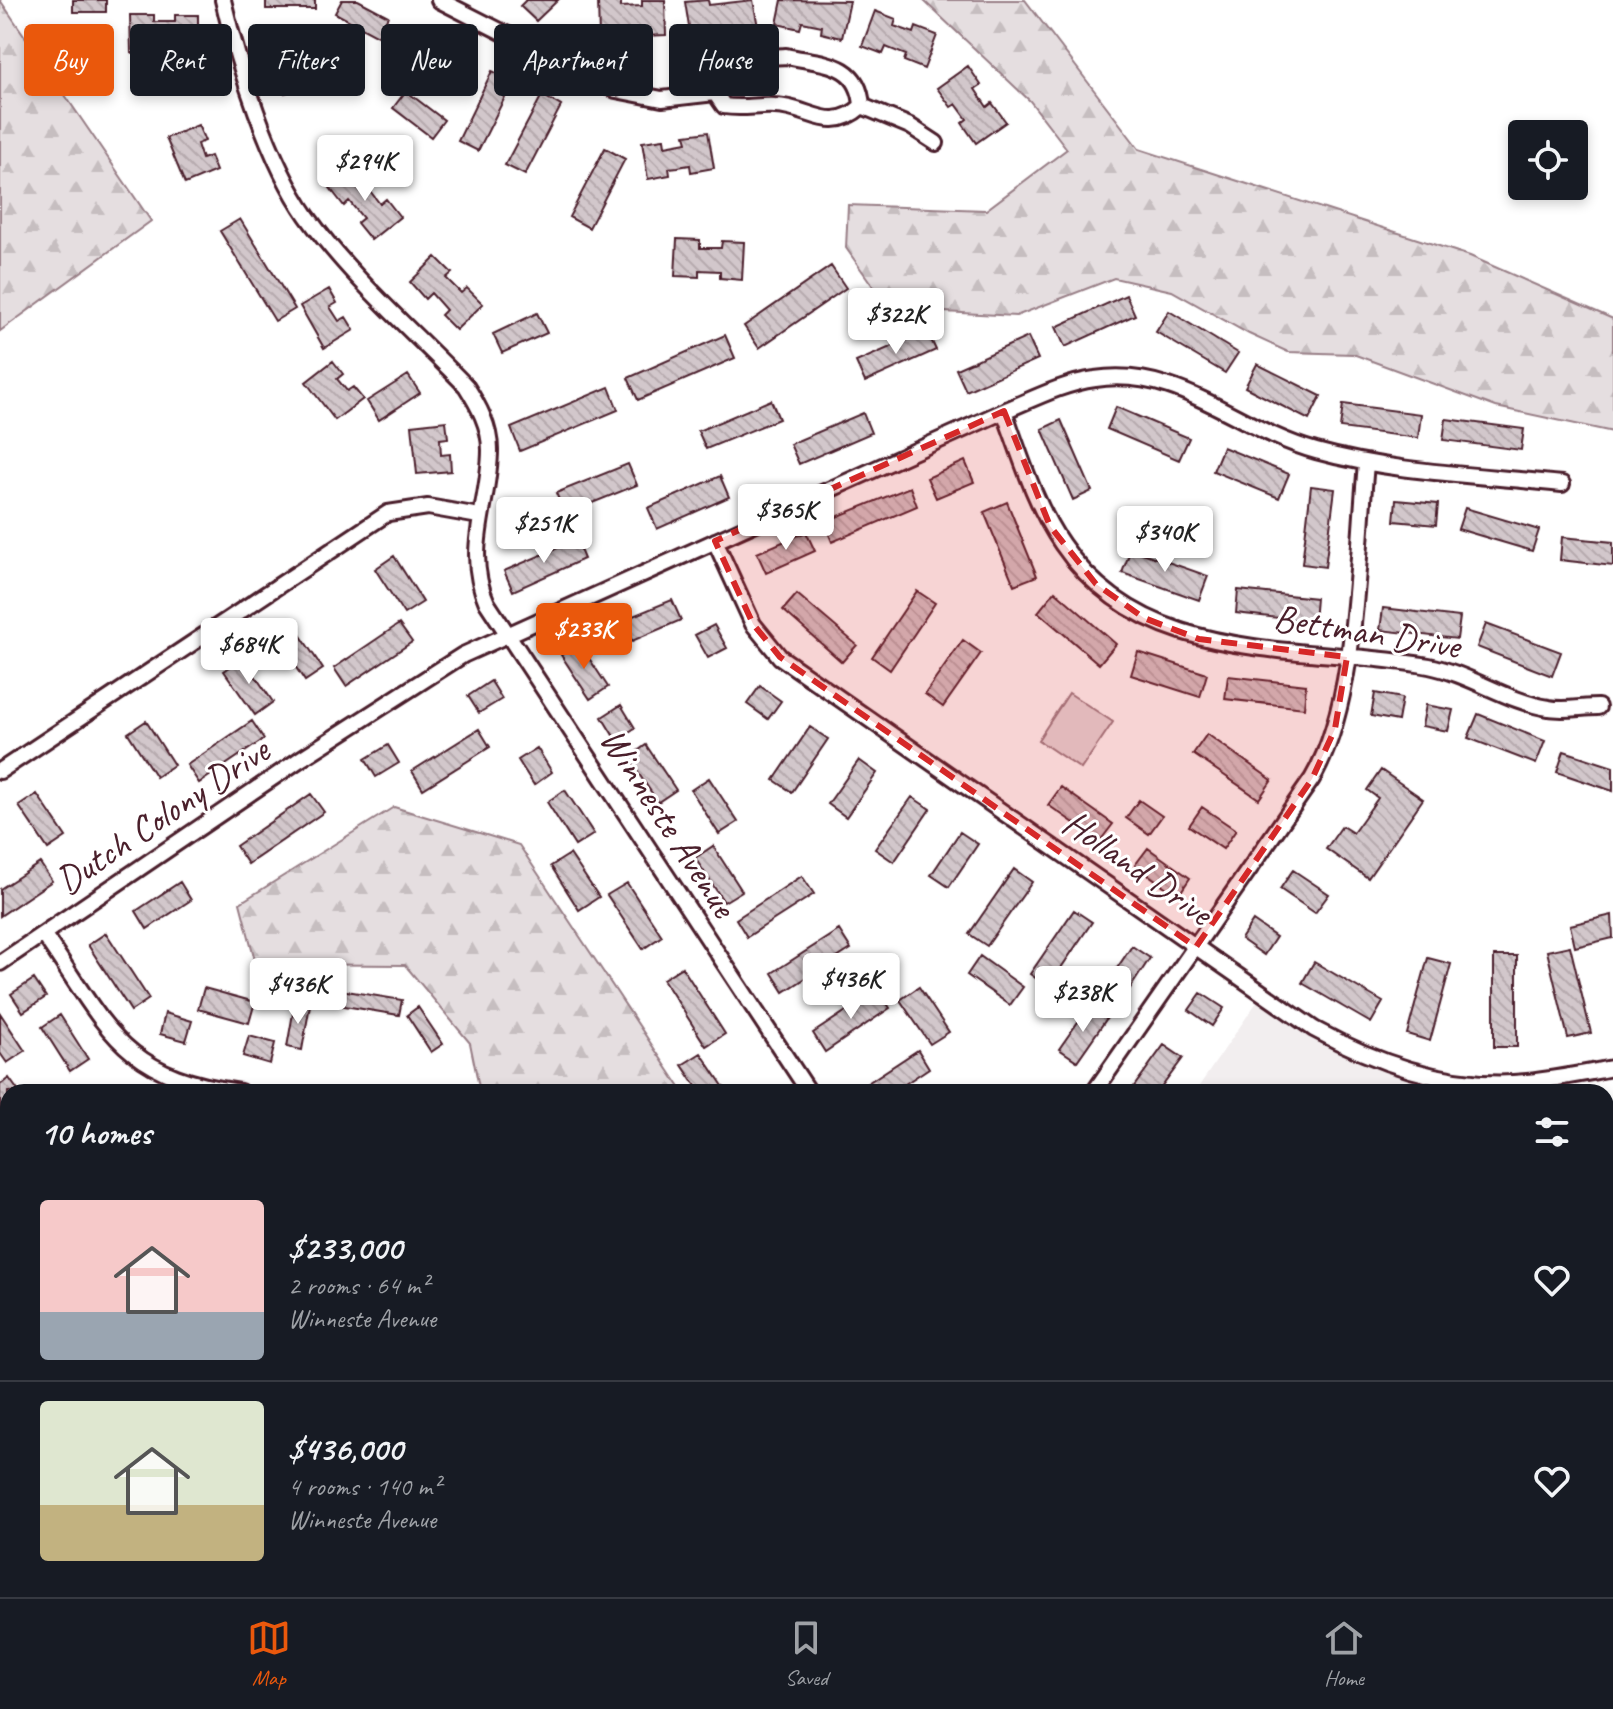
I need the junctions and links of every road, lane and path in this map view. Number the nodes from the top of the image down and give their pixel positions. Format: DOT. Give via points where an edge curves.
graph roads {
  1 [pos="223,0"];
  2 [pos="439,0"];
  3 [pos="779,56"];
  4 [pos="688,96"];
  5 [pos="717,96"];
  6 [pos="862,106"];
  7 [pos="936,143"];
  8 [pos="1004,411"];
  9 [pos="1366,464"];
  10 [pos="1562,484"];
  11 [pos="479,516"];
  12 [pos="715,541"];
  13 [pos="507,635"];
  14 [pos="1347,657"];
  15 [pos="1598,707"];
  16 [pos="1,768"];
  17 [pos="44,935"];
  18 [pos="1196,947"];
  19 [pos="0,963"];
  20 [pos="1613,1068"];
  21 [pos="196,1084"];
  22 [pos="804,1084"];
  23 [pos="1100,1084"];
  1 -- 11 [label="street, Winneste Avenue" via="286,183 331,246 466,386 478,406 490,450"];
  2 -- 4 [label="street" via="616,90 662,99"];
  3 -- 6 [label="street" via="846,70 856,79"];
  5 -- 6 [label="street" via="724,106 775,106 827,121 848,118"];
  6 -- 7 [label="street"];
  8 -- 9 [label="street, Dutch Colony Drive" via="1092,379 1139,377 1184,389 1284,440"];
  8 -- 12 [label="street, Dutch Colony Drive"];
  8 -- 14 [label="street, Bettman Drive" via="1050,526 1080,568 1118,603 1199,639"];
  9 -- 10 [label="street, Dutch Colony Drive"];
  9 -- 14 [label="street"];
  11 -- 13 [label="street, Winneste Avenue" via="476,574"];
  11 -- 16 [label="street" via="415,507 376,520"];
  12 -- 13 [label="street, Dutch Colony Drive"];
  12 -- 18 [label="street, Holland Drive" via="753,624 780,657"];
  13 -- 17 [label="street, Dutch Colony Drive" via="463,655 312,751"];
  13 -- 22 [label="street, Winneste Avenue"];
  14 -- 15 [label="street, Bettman Drive" via="1433,667 1549,708"];
  14 -- 18 [label="street" via="1339,714 1323,758"];
  17 -- 19 [label="street, Dutch Colony Drive"];
  17 -- 21 [label="street" via="110,1030 141,1061"];
  18 -- 20 [label="street, Holland Drive" via="1314,1029 1415,1072 1525,1083"];
  18 -- 23 [label="street"];
}
